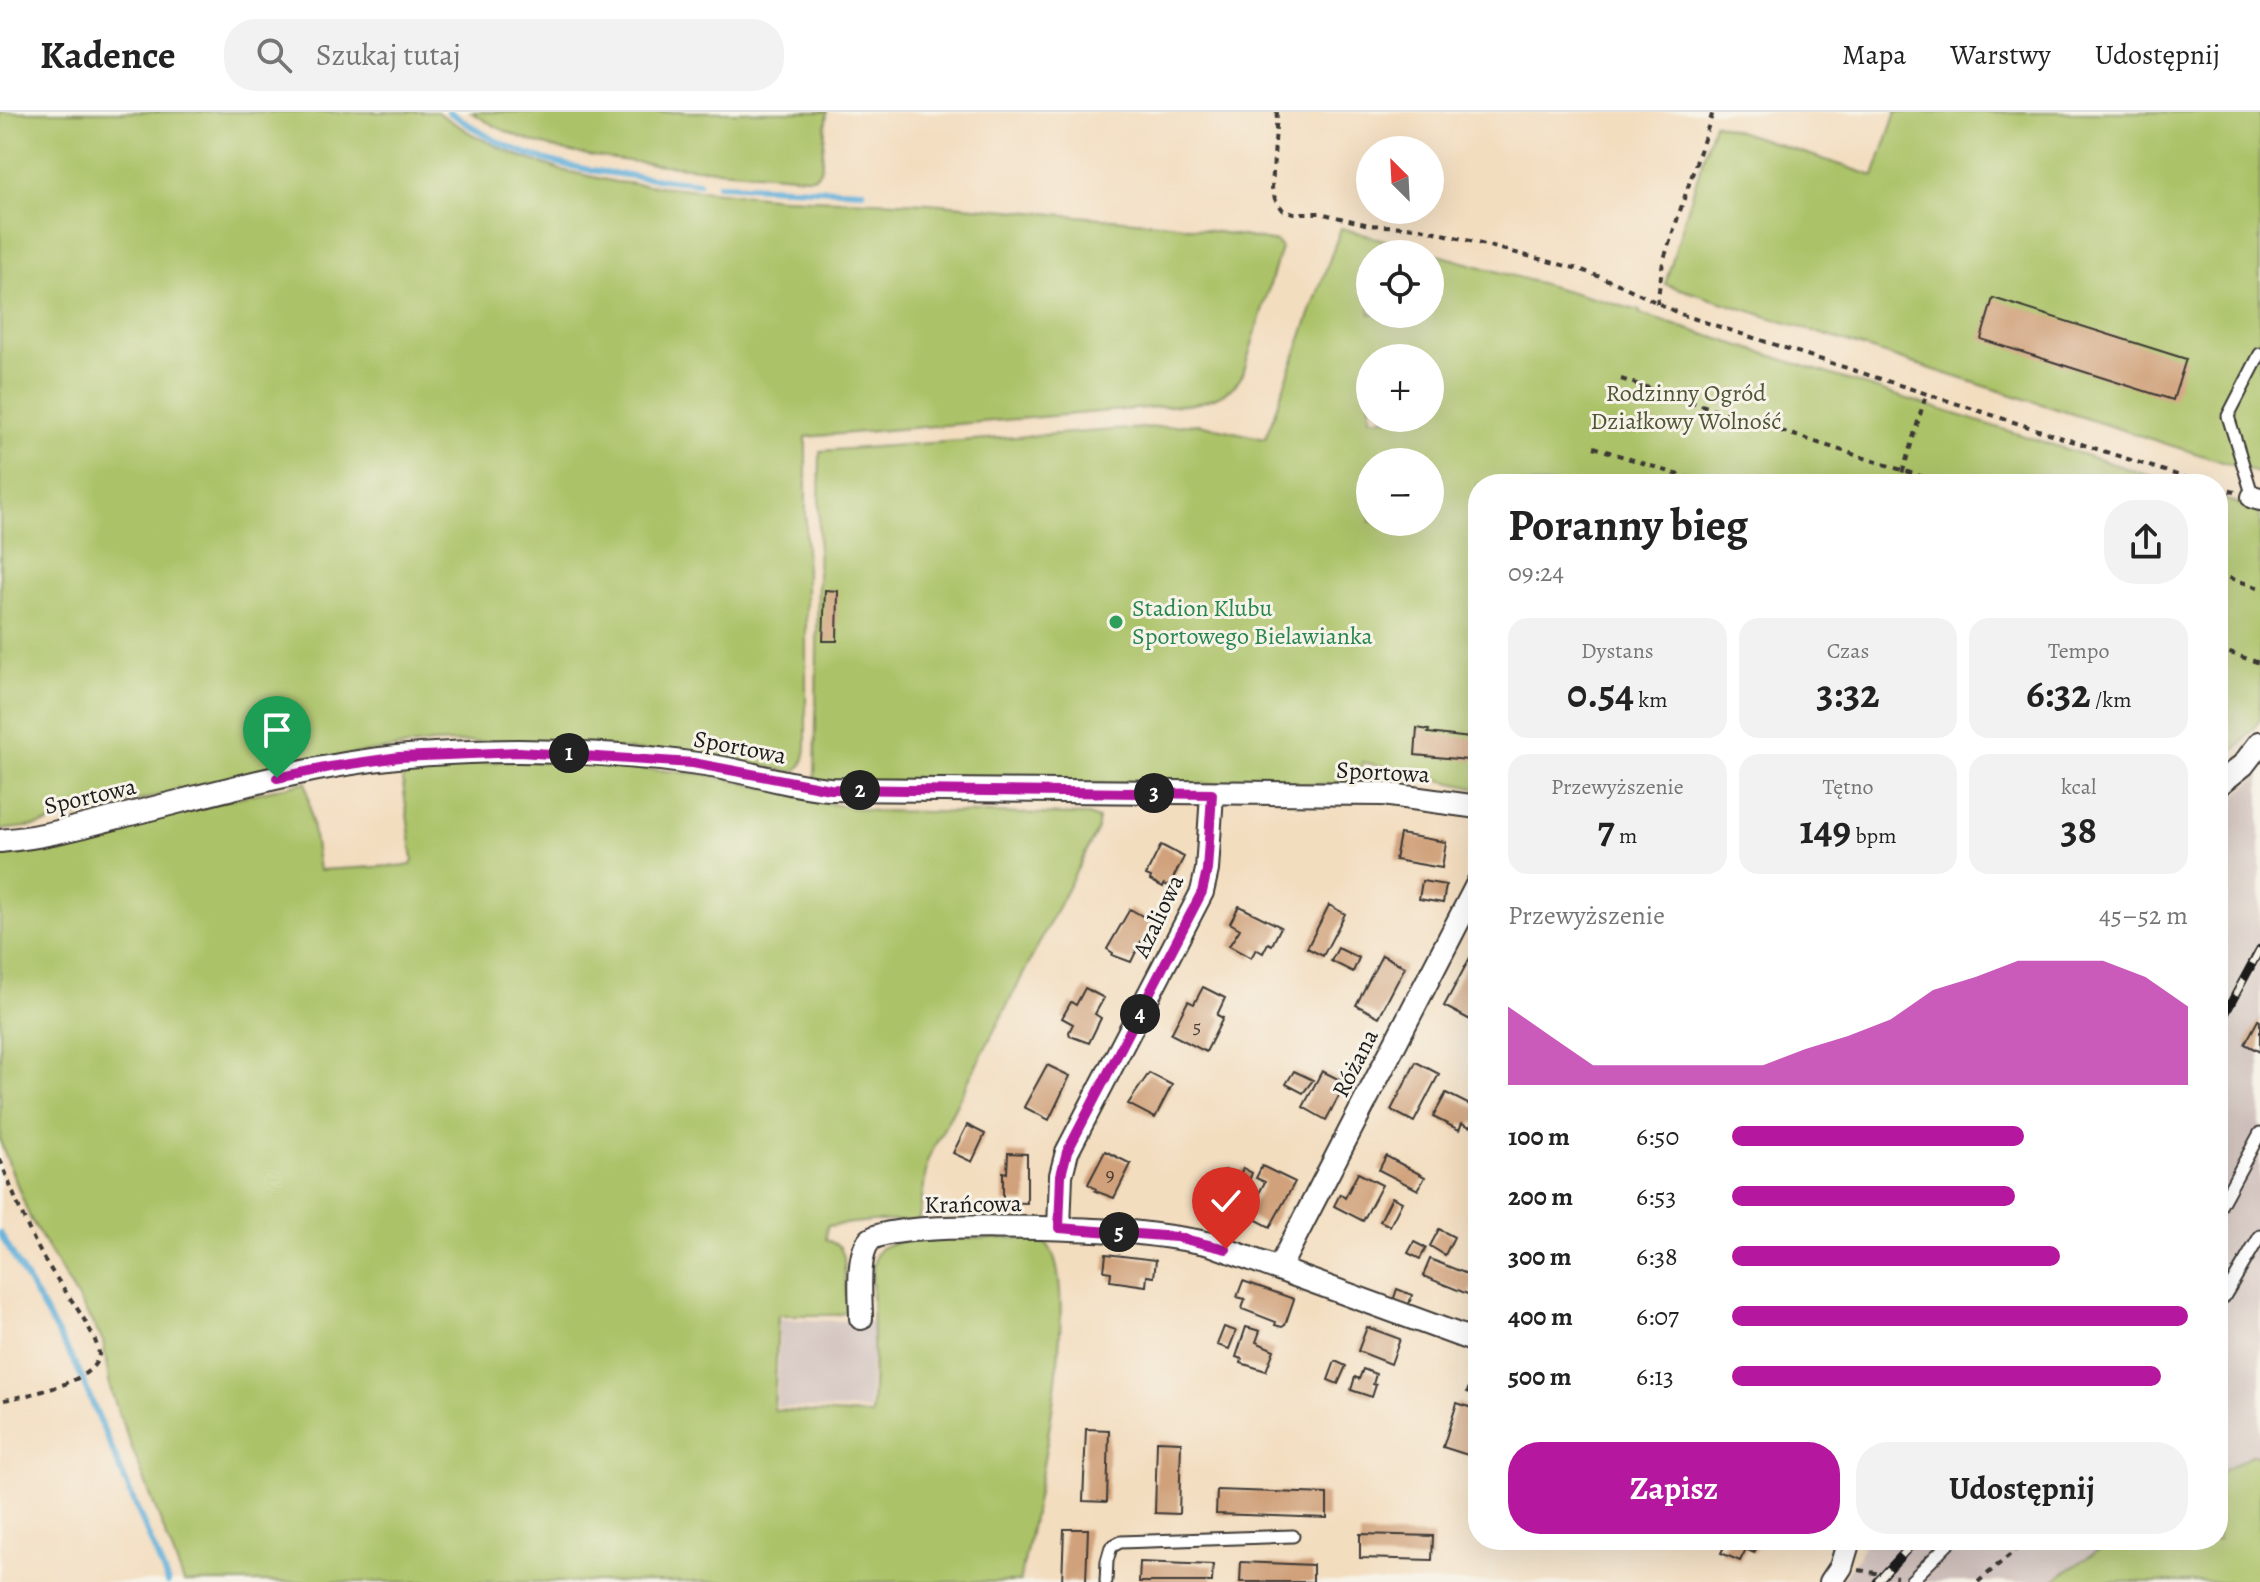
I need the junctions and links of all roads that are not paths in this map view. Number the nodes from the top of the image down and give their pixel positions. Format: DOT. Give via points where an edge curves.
graph roads {
  1 [pos="2260,354"];
  2 [pos="2256,498"];
  3 [pos="2260,743"];
  4 [pos="2228,777"];
  5 [pos="1212,794"];
  6 [pos="1468,806"];
  7 [pos="0,841"];
  8 [pos="1468,902"];
  9 [pos="2260,1133"];
  10 [pos="2228,1192"];
  11 [pos="1059,1228"];
  12 [pos="2260,1236"];
  13 [pos="1279,1268"];
  14 [pos="2228,1290"];
  15 [pos="861,1318"];
  16 [pos="1468,1338"];
  17 [pos="1293,1536"];
  18 [pos="1845,1550"];
  19 [pos="1942,1550"];
  20 [pos="1836,1575"];
  21 [pos="1911,1581"];
  22 [pos="1106,1582"];
  1 -- 2 [label="lane" via="2228,416"];
  3 -- 4 [label="street"];
  5 -- 6 [label="street, Sportowa" via="1383,794"];
  5 -- 7 [label="street, Sportowa" via="830,789 682,762 572,753 456,753 304,771"];
  5 -- 11 [label="street, Azaliowa" via="1202,892 1067,1152"];
  8 -- 13 [label="street, Różana"];
  9 -- 10 [label="lane"];
  11 -- 13 [label="street, Krańcowa" via="1187,1239"];
  11 -- 15 [label="street, Krańcowa" via="927,1230 873,1237 863,1250"];
  12 -- 14 [label="lane"];
  13 -- 16 [label="street, Krańcowa"];
  17 -- 22 [label="lane" via="1120,1542 1111,1547"];
  18 -- 20 [label="street"];
  19 -- 21 [label="lane"];
}
